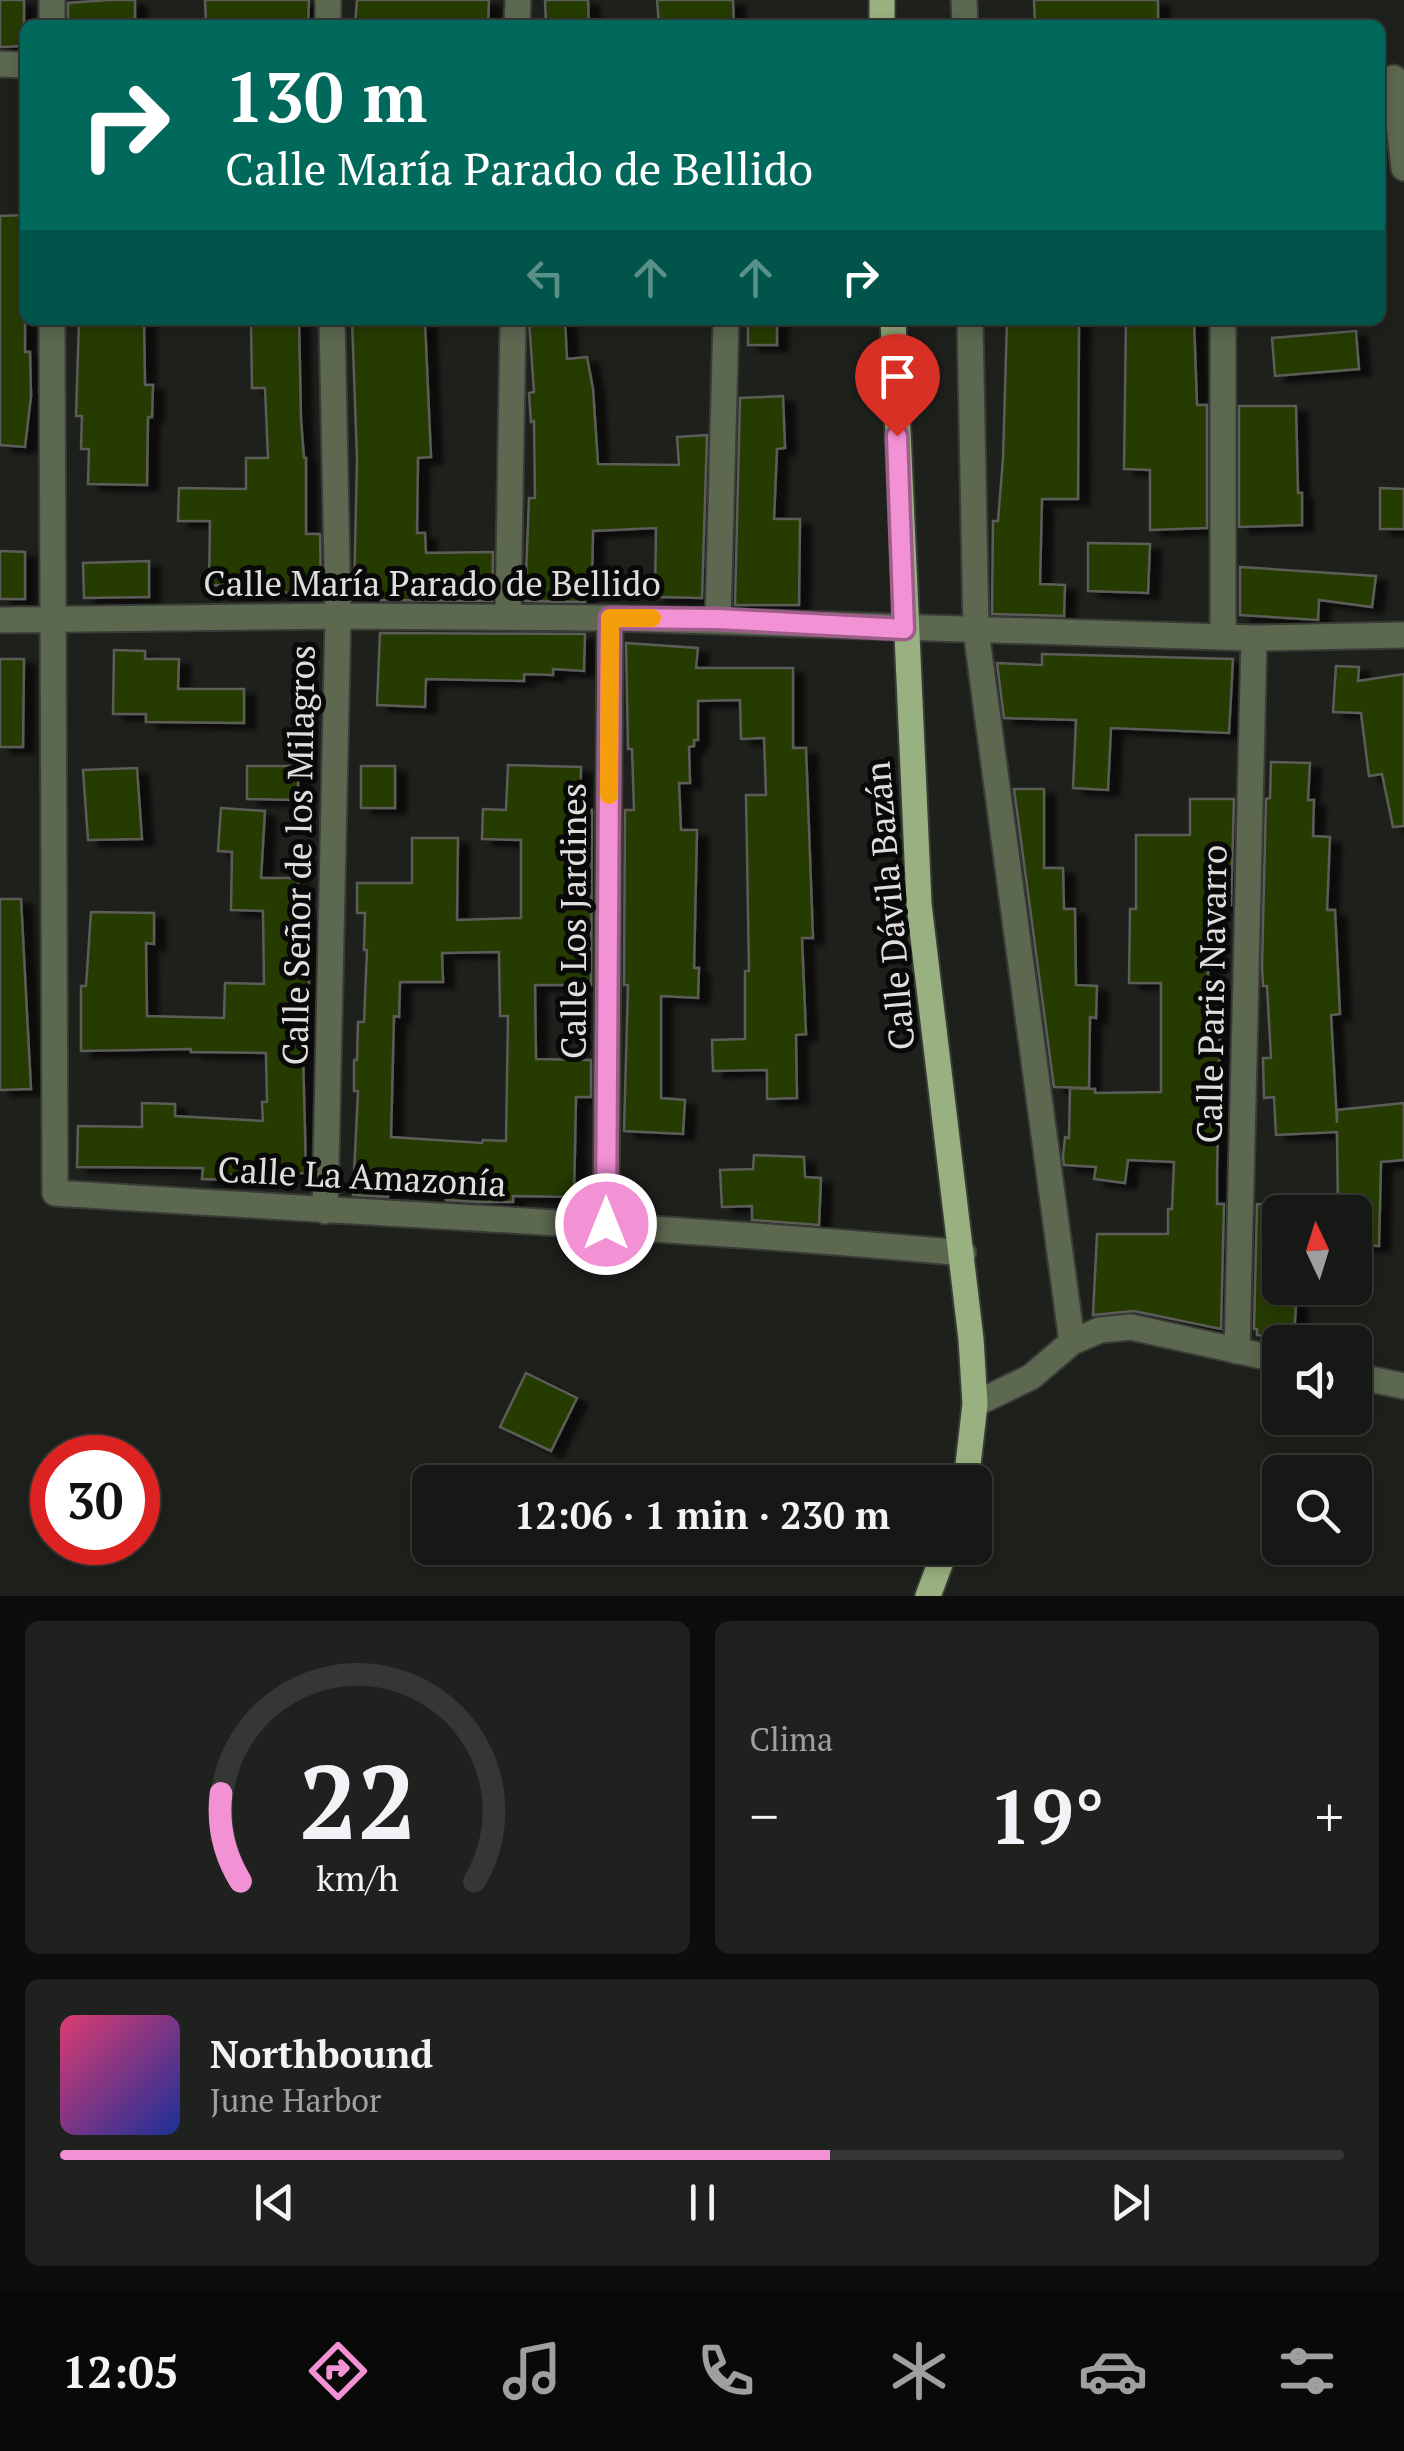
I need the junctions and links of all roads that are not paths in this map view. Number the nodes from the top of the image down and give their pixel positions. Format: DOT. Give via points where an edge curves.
graph roads {
  1 [pos="1392,78"];
  2 [pos="1404,168"];
  3 [pos="52,325"];
  4 [pos="332,325"];
  5 [pos="513,325"];
  6 [pos="726,325"];
  7 [pos="893,325"];
  8 [pos="970,325"];
  9 [pos="1223,325"];
  10 [pos="338,616"];
  11 [pos="508,617"];
  12 [pos="610,618"];
  13 [pos="51,619"];
  14 [pos="718,619"];
  15 [pos="0,620"];
  16 [pos="904,629"];
  17 [pos="976,630"];
  18 [pos="1404,635"];
  19 [pos="1223,637"];
  20 [pos="1254,638"];
  21 [pos="325,1211"];
  22 [pos="606,1224"];
  23 [pos="963,1253"];
  24 [pos="1072,1342"];
  25 [pos="1237,1351"];
  26 [pos="1262,1356"];
  27 [pos="1372,1379"];
  28 [pos="1404,1386"];
  29 [pos="975,1404"];
  30 [pos="968,1465"];
  31 [pos="940,1565"];
  32 [pos="928,1596"];
  1 -- 2 [label="street"];
  3 -- 13 [label="street"];
  4 -- 10 [label="street, Calle Señor de los Milagros"];
  5 -- 11 [label="street"];
  6 -- 14 [label="street"];
  7 -- 16 [label="main road, Calle Dávila Bazán"];
  8 -- 17 [label="street"];
  9 -- 19 [label="street"];
  10 -- 11 [label="street, Calle María Parado de Bellido"];
  10 -- 13 [label="street, Calle María Parado de Bellido"];
  10 -- 21 [label="street, Calle Señor de los Milagros"];
  11 -- 12 [label="street, Calle María Parado de Bellido"];
  12 -- 14 [label="street, Calle María Parado de Bellido"];
  12 -- 22 [label="street, Calle Los Jardines"];
  13 -- 15 [label="street, Calle María Parado de Bellido"];
  13 -- 21 [label="street, Calle La Amazonía" via="55,1193"];
  14 -- 16 [label="street, Calle María Parado de Bellido"];
  16 -- 17 [label="street, Calle María Parado de Bellido"];
  16 -- 23 [label="main road, Calle Dávila Bazán" via="919,904"];
  17 -- 19 [label="street, Calle María Parado de Bellido"];
  17 -- 24 [label="street"];
  18 -- 20 [label="street, Calle María Parado de Bellido"];
  19 -- 20 [label="street, Calle María Parado de Bellido"];
  20 -- 25 [label="street, Calle Paris Navarro"];
  21 -- 22 [label="street, Calle La Amazonía"];
  22 -- 23 [label="street, Calle La Amazonía"];
  23 -- 29 [label="main road, Calle Dávila Bazán"];
  24 -- 25 [label="street" via="1130,1326"];
  24 -- 29 [label="street" via="1032,1377"];
  25 -- 26 [label="street"];
  27 -- 28 [label="street"];
  29 -- 30 [label="main road, Calle Dávila Bazán"];
  31 -- 32 [label="main road"];
}
